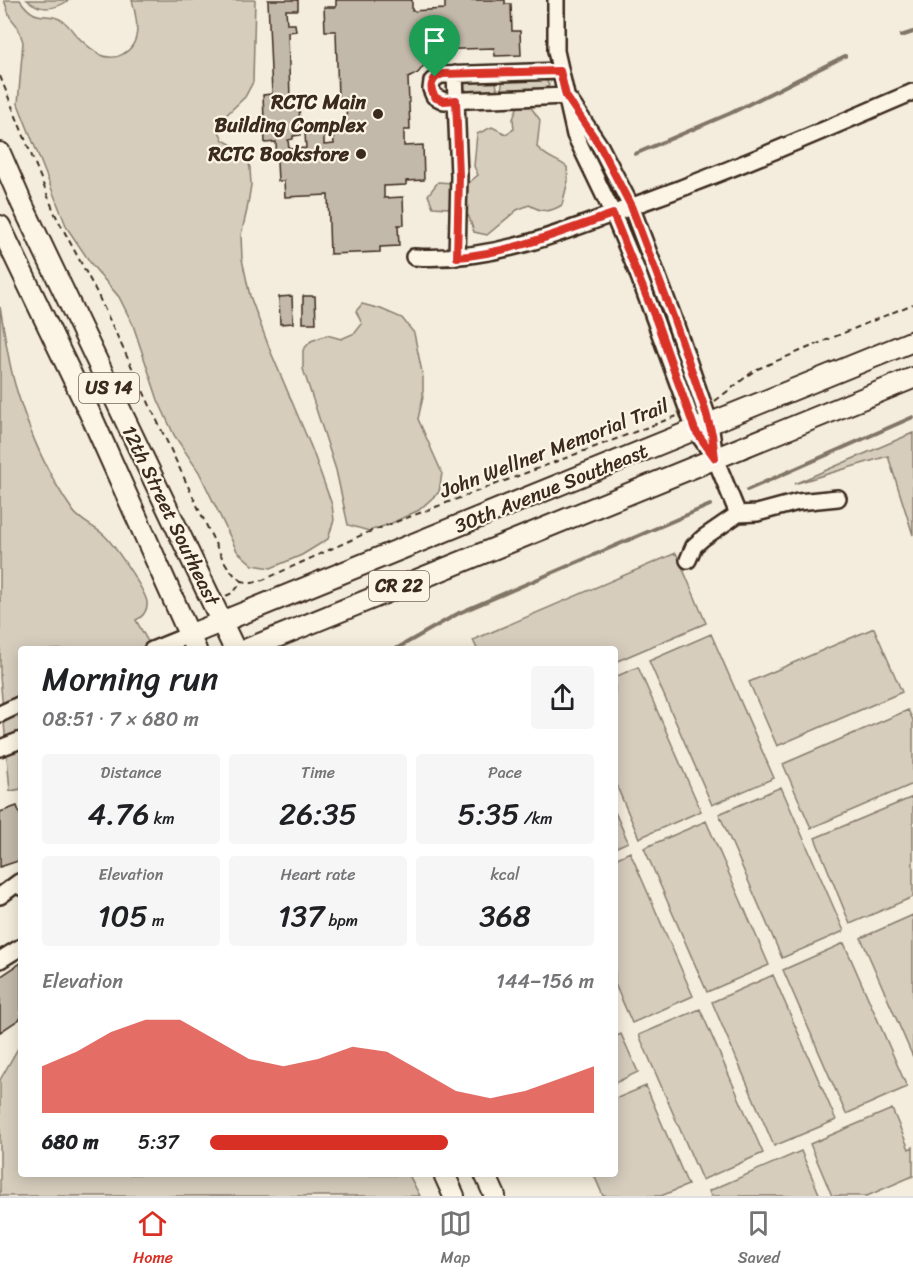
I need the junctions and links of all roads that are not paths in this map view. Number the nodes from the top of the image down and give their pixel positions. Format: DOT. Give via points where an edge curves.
graph roads {
  1 [pos="556,0"];
  2 [pos="560,71"];
  3 [pos="455,74"];
  4 [pos="913,92"];
  5 [pos="566,96"];
  6 [pos="456,100"];
  7 [pos="0,153"];
  8 [pos="631,206"];
  9 [pos="613,214"];
  10 [pos="0,226"];
  11 [pos="414,257"];
  12 [pos="457,257"];
  13 [pos="913,341"];
  14 [pos="913,378"];
  15 [pos="699,418"];
  16 [pos="715,458"];
  17 [pos="838,498"];
  18 [pos="738,514"];
  19 [pos="688,560"];
  20 [pos="222,622"];
  21 [pos="193,642"];
  22 [pos="172,646"];
  23 [pos="233,646"];
  24 [pos="255,646"];
  25 [pos="18,705"];
  26 [pos="0,714"];
  27 [pos="18,741"];
  28 [pos="0,748"];
  29 [pos="18,883"];
  30 [pos="0,896"];
  31 [pos="18,949"];
  32 [pos="0,960"];
  33 [pos="445,1177"];
  34 [pos="486,1177"];
  35 [pos="454,1196"];
  36 [pos="495,1196"];
  1 -- 2 [label="street"];
  2 -- 3 [label="street"];
  2 -- 5 [label="street"];
  3 -- 6 [label="street"];
  3 -- 6 [label="street" via="435,77 431,89 440,100"];
  4 -- 8 [label="street"];
  5 -- 6 [label="street"];
  5 -- 8 [label="street" via="600,146"];
  5 -- 9 [label="street" via="575,135"];
  6 -- 12 [label="street"];
  7 -- 20 [label="main road, 12th Street Southeast / US 14"];
  8 -- 9 [label="street"];
  8 -- 15 [label="street" via="672,314"];
  9 -- 12 [label="street" via="501,250"];
  9 -- 15 [label="street"];
  10 -- 21 [label="main road, 12th Street Southeast / US 14"];
  11 -- 12 [label="street"];
  13 -- 15 [label="main road, 30th Avenue Southeast / CR 22"];
  14 -- 16 [label="main road, 30th Avenue Southeast / CR 22"];
  15 -- 16 [label="street"];
  15 -- 20 [label="main road, 30th Avenue Southeast / CR 22"];
  16 -- 18 [label="street"];
  16 -- 24 [label="main road, 30th Avenue Southeast / CR 22"];
  17 -- 18 [label="street"];
  18 -- 19 [label="street" via="694,546"];
  20 -- 21 [label="main road, 30th Avenue Southeast / CR 22"];
  20 -- 23 [label="main road, 12th Street Southeast / US 14"];
  21 -- 22 [label="street"];
  25 -- 26 [label="street"];
  27 -- 28 [label="street"];
  29 -- 30 [label="street"];
  31 -- 32 [label="street"];
  33 -- 35 [label="main road"];
  34 -- 36 [label="main road"];
}
